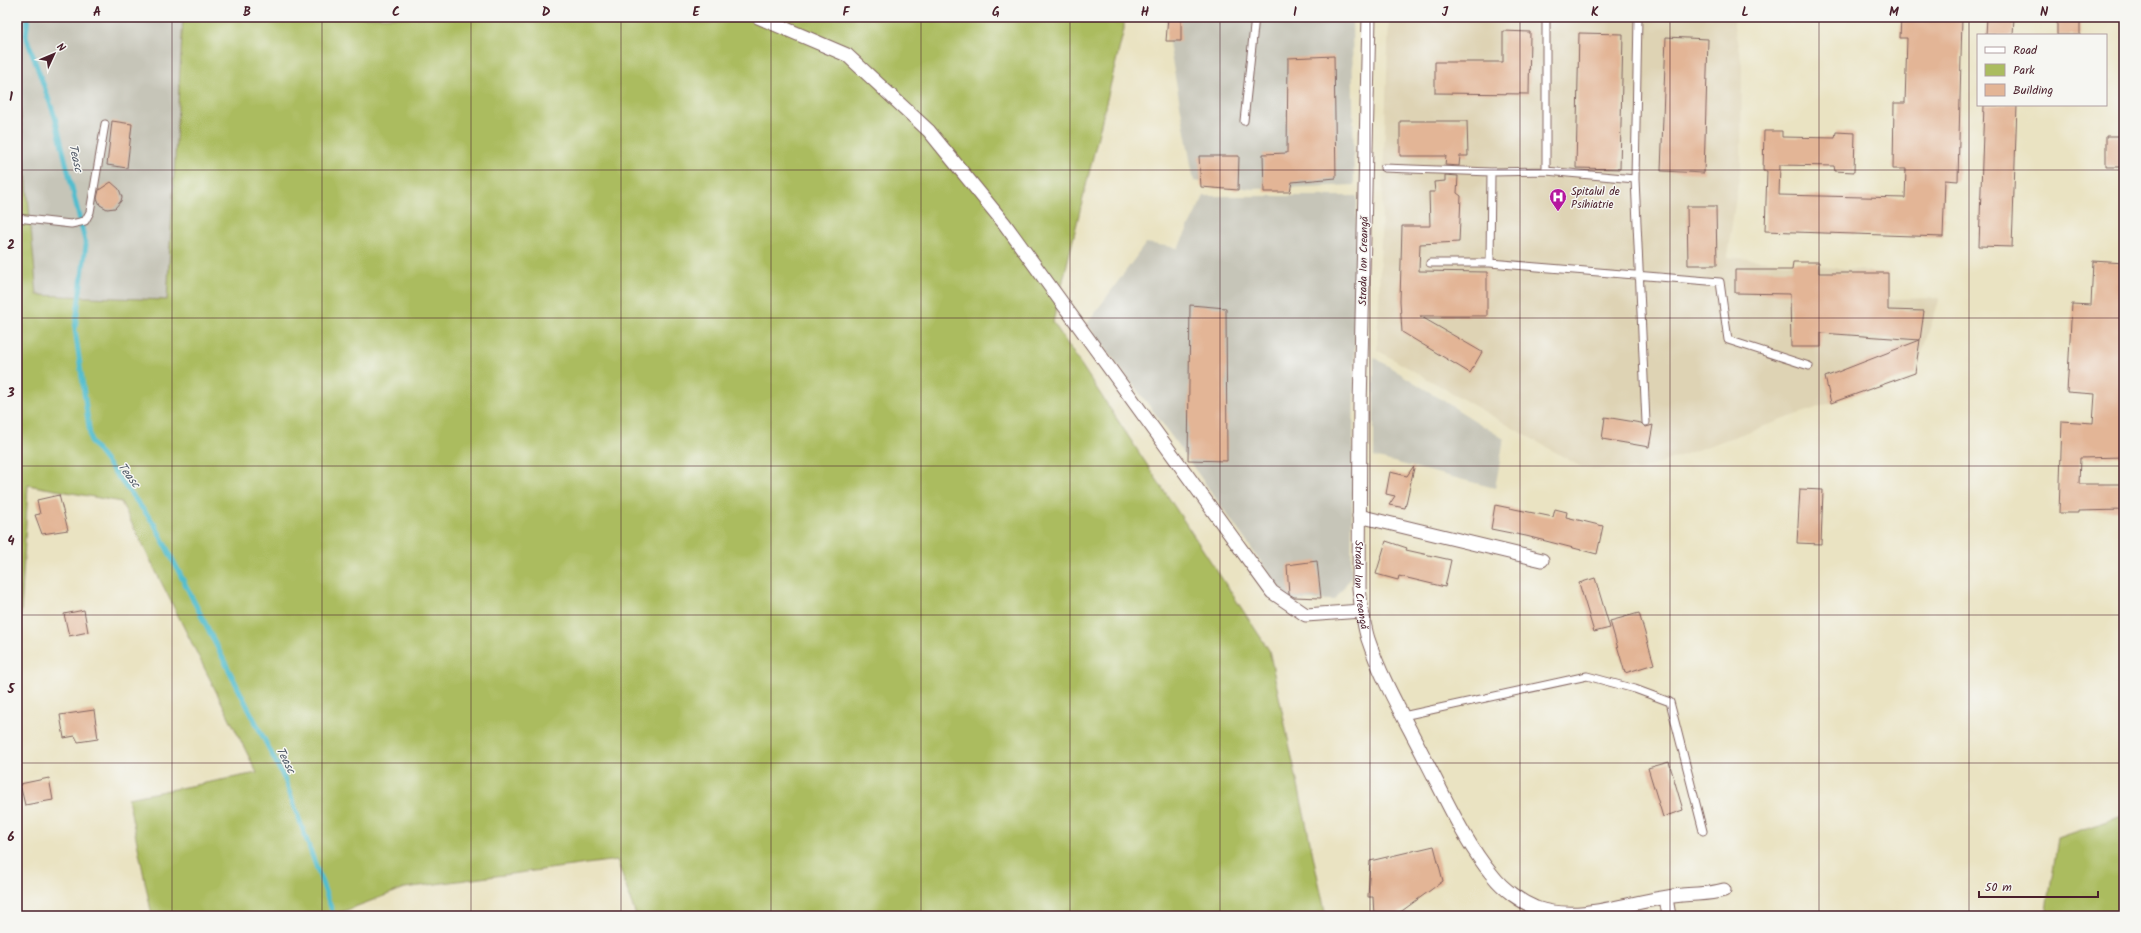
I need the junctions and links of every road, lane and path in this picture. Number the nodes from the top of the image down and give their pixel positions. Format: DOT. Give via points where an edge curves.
graph roads {
  1 [pos="758,17"];
  2 [pos="1255,17"];
  3 [pos="1369,17"];
  4 [pos="1546,17"];
  5 [pos="1638,17"];
  6 [pos="1244,121"];
  7 [pos="105,124"];
  8 [pos="1384,168"];
  9 [pos="1546,171"];
  10 [pos="1491,172"];
  11 [pos="1635,179"];
  12 [pos="17,218"];
  13 [pos="1430,263"];
  14 [pos="1490,263"];
  15 [pos="1640,274"];
  16 [pos="1809,366"];
  17 [pos="1646,422"];
  18 [pos="1359,516"];
  19 [pos="1542,560"];
  20 [pos="1361,611"];
  21 [pos="1403,716"];
  22 [pos="1703,831"];
  23 [pos="1724,890"];
  24 [pos="1666,898"];
  25 [pos="1669,916"];
  1 -- 20 [label="street" via="847,55 929,132 1004,223 1272,592 1306,615"];
  2 -- 6 [label="lane"];
  3 -- 18 [label="street, Strada Ion Creangă"];
  4 -- 9 [label="lane"];
  5 -- 11 [label="lane"];
  7 -- 12 [label="lane" via="90,212 85,221 71,224"];
  8 -- 10 [label="lane"];
  9 -- 10 [label="lane"];
  9 -- 11 [label="lane"];
  10 -- 14 [label="lane"];
  11 -- 15 [label="lane"];
  13 -- 14 [label="lane"];
  14 -- 15 [label="lane"];
  15 -- 16 [label="lane" via="1720,282 1728,340"];
  15 -- 17 [label="lane"];
  18 -- 19 [label="street"];
  18 -- 20 [label="street, Strada Ion Creangă"];
  20 -- 21 [label="street, Strada Ion Creangă" via="1380,670"];
  21 -- 22 [label="lane" via="1587,676 1670,702"];
  21 -- 24 [label="street, Strada Ion Creangă" via="1466,838 1493,877 1515,896 1536,908 1560,913"];
  23 -- 24 [label="street, Strada Ion Creangă" via="1709,895"];
  24 -- 25 [label="street"];
}
